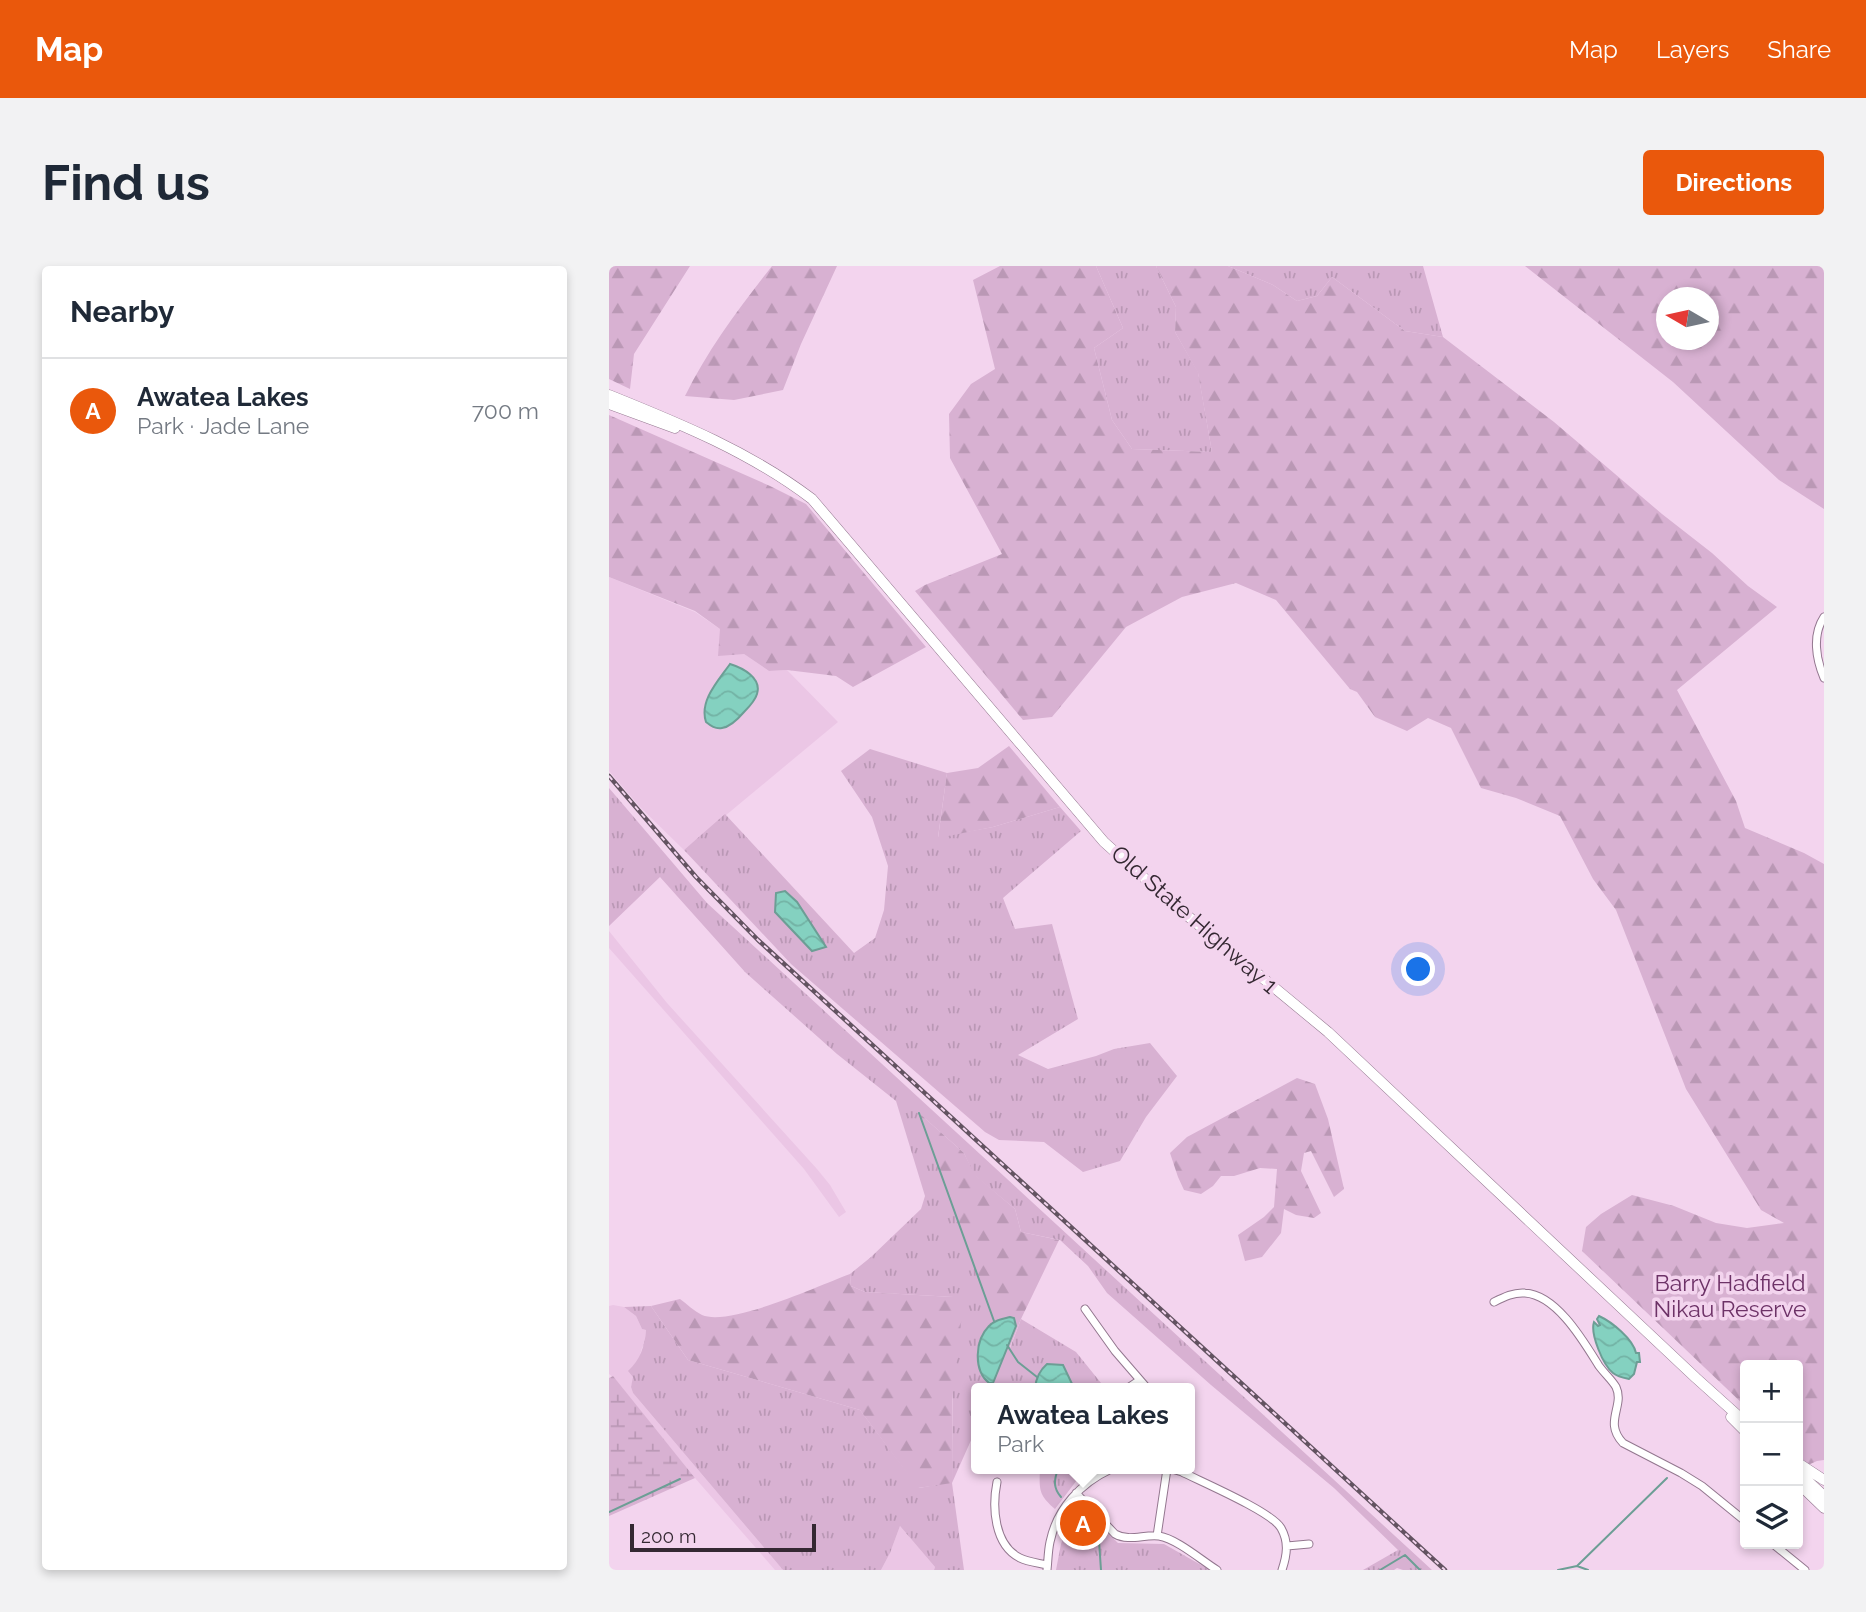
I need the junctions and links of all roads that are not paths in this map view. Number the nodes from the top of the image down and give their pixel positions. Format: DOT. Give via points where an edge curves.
graph roads {
  1 [pos="609,395"];
  2 [pos="609,404"];
  3 [pos="719,442"];
  4 [pos="1824,617"];
  5 [pos="1824,678"];
  6 [pos="1495,1302"];
  7 [pos="1085,1308"];
  8 [pos="1696,1378"];
  9 [pos="1140,1380"];
  10 [pos="1136,1383"];
  11 [pos="1143,1383"];
  12 [pos="1740,1418"];
  13 [pos="1740,1426"];
  14 [pos="1803,1466"];
  15 [pos="1100,1474"];
  16 [pos="1169,1474"];
  17 [pos="1186,1474"];
  18 [pos="1803,1477"];
  19 [pos="1824,1480"];
  20 [pos="997,1482"];
  21 [pos="1803,1486"];
  22 [pos="1076,1493"];
  23 [pos="1824,1496"];
  24 [pos="1824,1506"];
  25 [pos="1740,1517"];
  26 [pos="1157,1536"];
  27 [pos="1309,1544"];
  28 [pos="1287,1546"];
  29 [pos="1779,1549"];
  30 [pos="1047,1567"];
  31 [pos="1217,1570"];
  32 [pos="1282,1570"];
  33 [pos="1805,1570"];
  1 -- 3 [label="main road, Old State Highway 1"];
  2 -- 3 [label="main road, Old State Highway 1"];
  3 -- 8 [label="main road, Old State Highway 1" via="813,499 1104,842 1328,1032"];
  4 -- 5 [label="street" via="1817,638"];
  6 -- 25 [label="street" via="1527,1293 1550,1304 1616,1386 1614,1427 1618,1438 1702,1486"];
  7 -- 9 [label="street"];
  8 -- 12 [label="main road, Old State Highway 1"];
  8 -- 13 [label="main road, Old State Highway 1"];
  9 -- 10 [label="street"];
  9 -- 11 [label="street"];
  14 -- 19 [label="main road"];
  15 -- 22 [label="street"];
  16 -- 26 [label="street"];
  17 -- 28 [label="street" via="1266,1513 1282,1528"];
  18 -- 23 [label="main road"];
  20 -- 30 [label="street" via="998,1530 1005,1545 1022,1559"];
  21 -- 24 [label="main road"];
  22 -- 26 [label="street" via="1115,1534"];
  22 -- 30 [label="street" via="1050,1541"];
  26 -- 31 [label="street"];
  27 -- 28 [label="street"];
  28 -- 32 [label="street"];
  29 -- 33 [label="street"];
}
